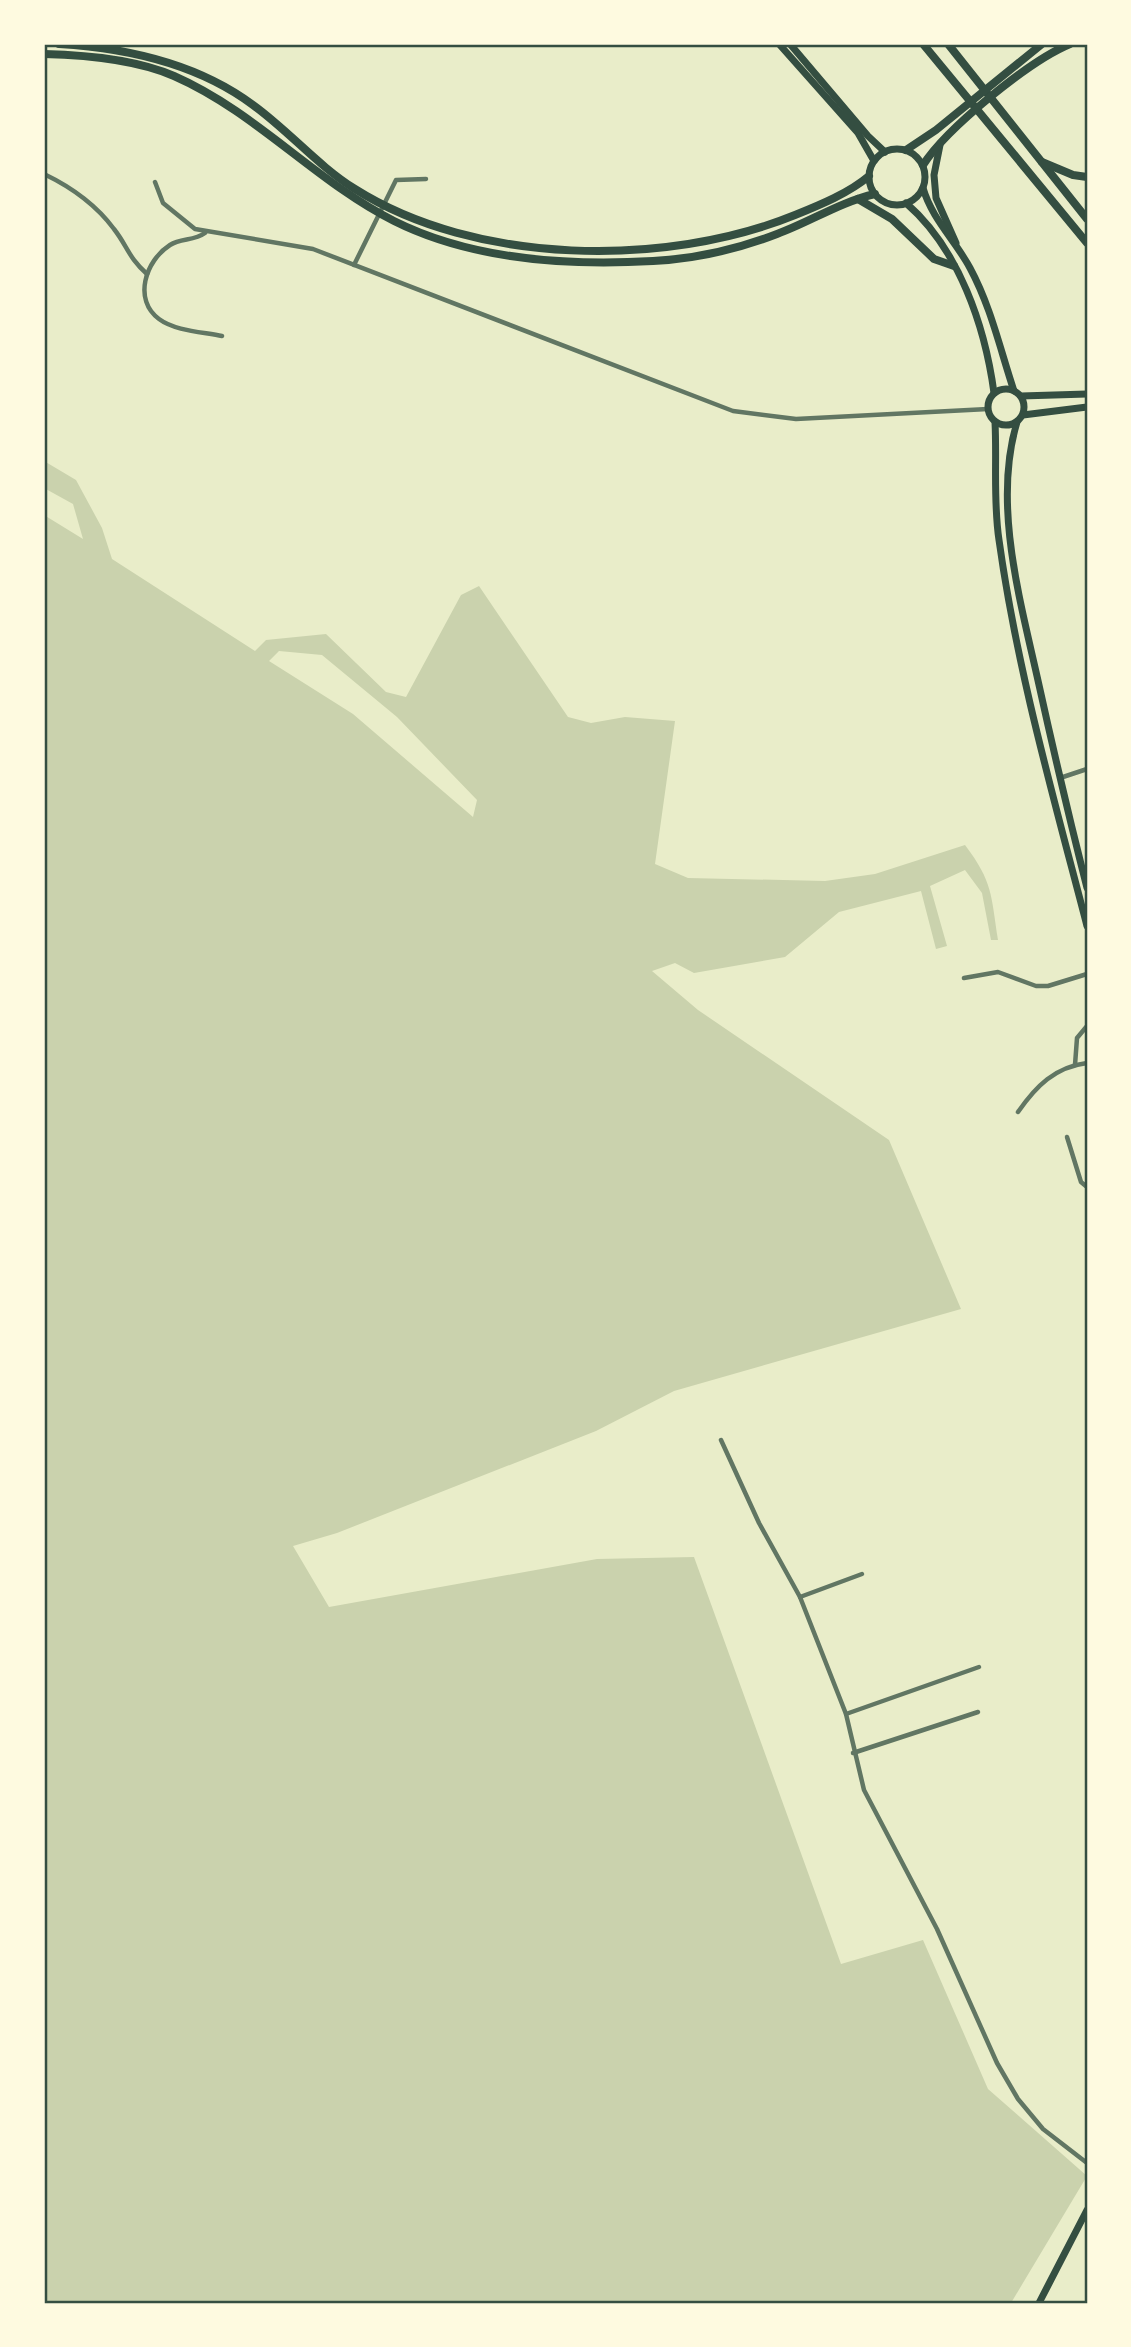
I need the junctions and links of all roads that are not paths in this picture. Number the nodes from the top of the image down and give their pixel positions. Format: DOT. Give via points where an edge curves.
graph roads {
  1 [pos="59,44"];
  2 [pos="779,44"];
  3 [pos="790,44"];
  4 [pos="923,44"];
  5 [pos="948,44"];
  6 [pos="1042,44"];
  7 [pos="1070,44"];
  8 [pos="44,54"];
  9 [pos="940,143"];
  10 [pos="906,150"];
  11 [pos="886,152"];
  12 [pos="874,161"];
  13 [pos="1040,161"];
  14 [pos="923,165"];
  15 [pos="44,174"];
  16 [pos="869,176"];
  17 [pos="1087,177"];
  18 [pos="426,179"];
  19 [pos="155,182"];
  20 [pos="923,188"];
  21 [pos="875,194"];
  22 [pos="858,199"];
  23 [pos="906,204"];
  24 [pos="1087,219"];
  25 [pos="206,232"];
  26 [pos="1087,243"];
  27 [pos="957,247"];
  28 [pos="354,265"];
  29 [pos="954,266"];
  30 [pos="147,274"];
  31 [pos="222,336"];
  32 [pos="1014,391"];
  33 [pos="994,393"];
  34 [pos="1087,394"];
  35 [pos="1021,396"];
  36 [pos="1087,407"];
  37 [pos="988,409"];
  38 [pos="1023,415"];
  39 [pos="995,422"];
  40 [pos="1017,422"];
  41 [pos="1087,769"];
  42 [pos="1060,778"];
  43 [pos="1087,888"];
  44 [pos="1087,926"];
  45 [pos="1087,974"];
  46 [pos="964,978"];
  47 [pos="1087,1026"];
  48 [pos="1087,1063"];
  49 [pos="1075,1065"];
  50 [pos="1018,1112"];
  51 [pos="1067,1138"];
  52 [pos="1087,1187"];
  53 [pos="721,1440"];
  54 [pos="862,1574"];
  55 [pos="800,1597"];
  56 [pos="979,1667"];
  57 [pos="978,1712"];
  58 [pos="846,1714"];
  59 [pos="853,1753"];
  60 [pos="1087,2163"];
  61 [pos="1087,2210"];
  62 [pos="1039,2303"];
  1 -- 16 [label="highway" via="140,55 225,86 354,189 408,216 467,236 600,250 681,247 733,237 780,221"];
  2 -- 12 [label="main road" via="858,133"];
  3 -- 11 [label="main road"];
  4 -- 26 [label="highway"];
  5 -- 13 [label="highway"];
  6 -- 10 [label="highway"];
  7 -- 9 [label="highway" via="1014,80"];
  8 -- 22 [label="highway" via="127,63 172,75 234,108 322,177 375,211 432,238 478,250 595,261 677,259 768,237"];
  9 -- 14 [label="highway"];
  9 -- 27 [label="main road" via="934,175 936,198"];
  10 -- 11 [label="main road"];
  10 -- 14 [label="main road"];
  11 -- 12 [label="main road"];
  12 -- 16 [label="main road"];
  13 -- 17 [label="highway"];
  13 -- 24 [label="highway"];
  14 -- 20 [label="main road"];
  15 -- 30 [label="street" via="107,220 127,255"];
  16 -- 21 [label="main road"];
  18 -- 28 [label="street" via="401,178 389,189"];
  19 -- 25 [label="street" via="171,211 187,225"];
  20 -- 23 [label="main road"];
  20 -- 27 [label="main road" via="932,211"];
  21 -- 22 [label="highway"];
  21 -- 23 [label="main road" via="889,204"];
  22 -- 29 [label="highway" via="892,219 934,259"];
  23 -- 29 [label="main road" via="929,226"];
  25 -- 28 [label="street" via="295,244"];
  25 -- 30 [label="street" via="197,239 171,244"];
  27 -- 32 [label="main road" via="986,302"];
  28 -- 37 [label="street" via="733,411 796,419"];
  29 -- 33 [label="main road" via="982,332"];
  30 -- 31 [label="street" via="144,292 159,319"];
  32 -- 33 [label="main road"];
  32 -- 35 [label="main road"];
  33 -- 37 [label="main road"];
  34 -- 35 [label="main road"];
  35 -- 38 [label="main road"];
  36 -- 38 [label="main road"];
  37 -- 39 [label="main road"];
  38 -- 40 [label="main road"];
  39 -- 40 [label="main road" via="1008,426"];
  39 -- 44 [label="main road" via="997,521 1006,582"];
  40 -- 42 [label="main road" via="1009,459 1012,543"];
  41 -- 42 [label="street"];
  42 -- 43 [label="main road"];
  45 -- 46 [label="street" via="1048,986 998,972"];
  47 -- 49 [label="street" via="1077,1038"];
  48 -- 49 [label="street"];
  49 -- 50 [label="street" via="1040,1083"];
  51 -- 52 [label="street" via="1081,1182"];
  53 -- 55 [label="street"];
  54 -- 55 [label="street"];
  55 -- 58 [label="street"];
  56 -- 58 [label="street"];
  57 -- 59 [label="street"];
  58 -- 59 [label="street"];
  59 -- 60 [label="street" via="864,1790 937,1929 997,2063 1043,2129"];
  61 -- 62 [label="main road"];
}
